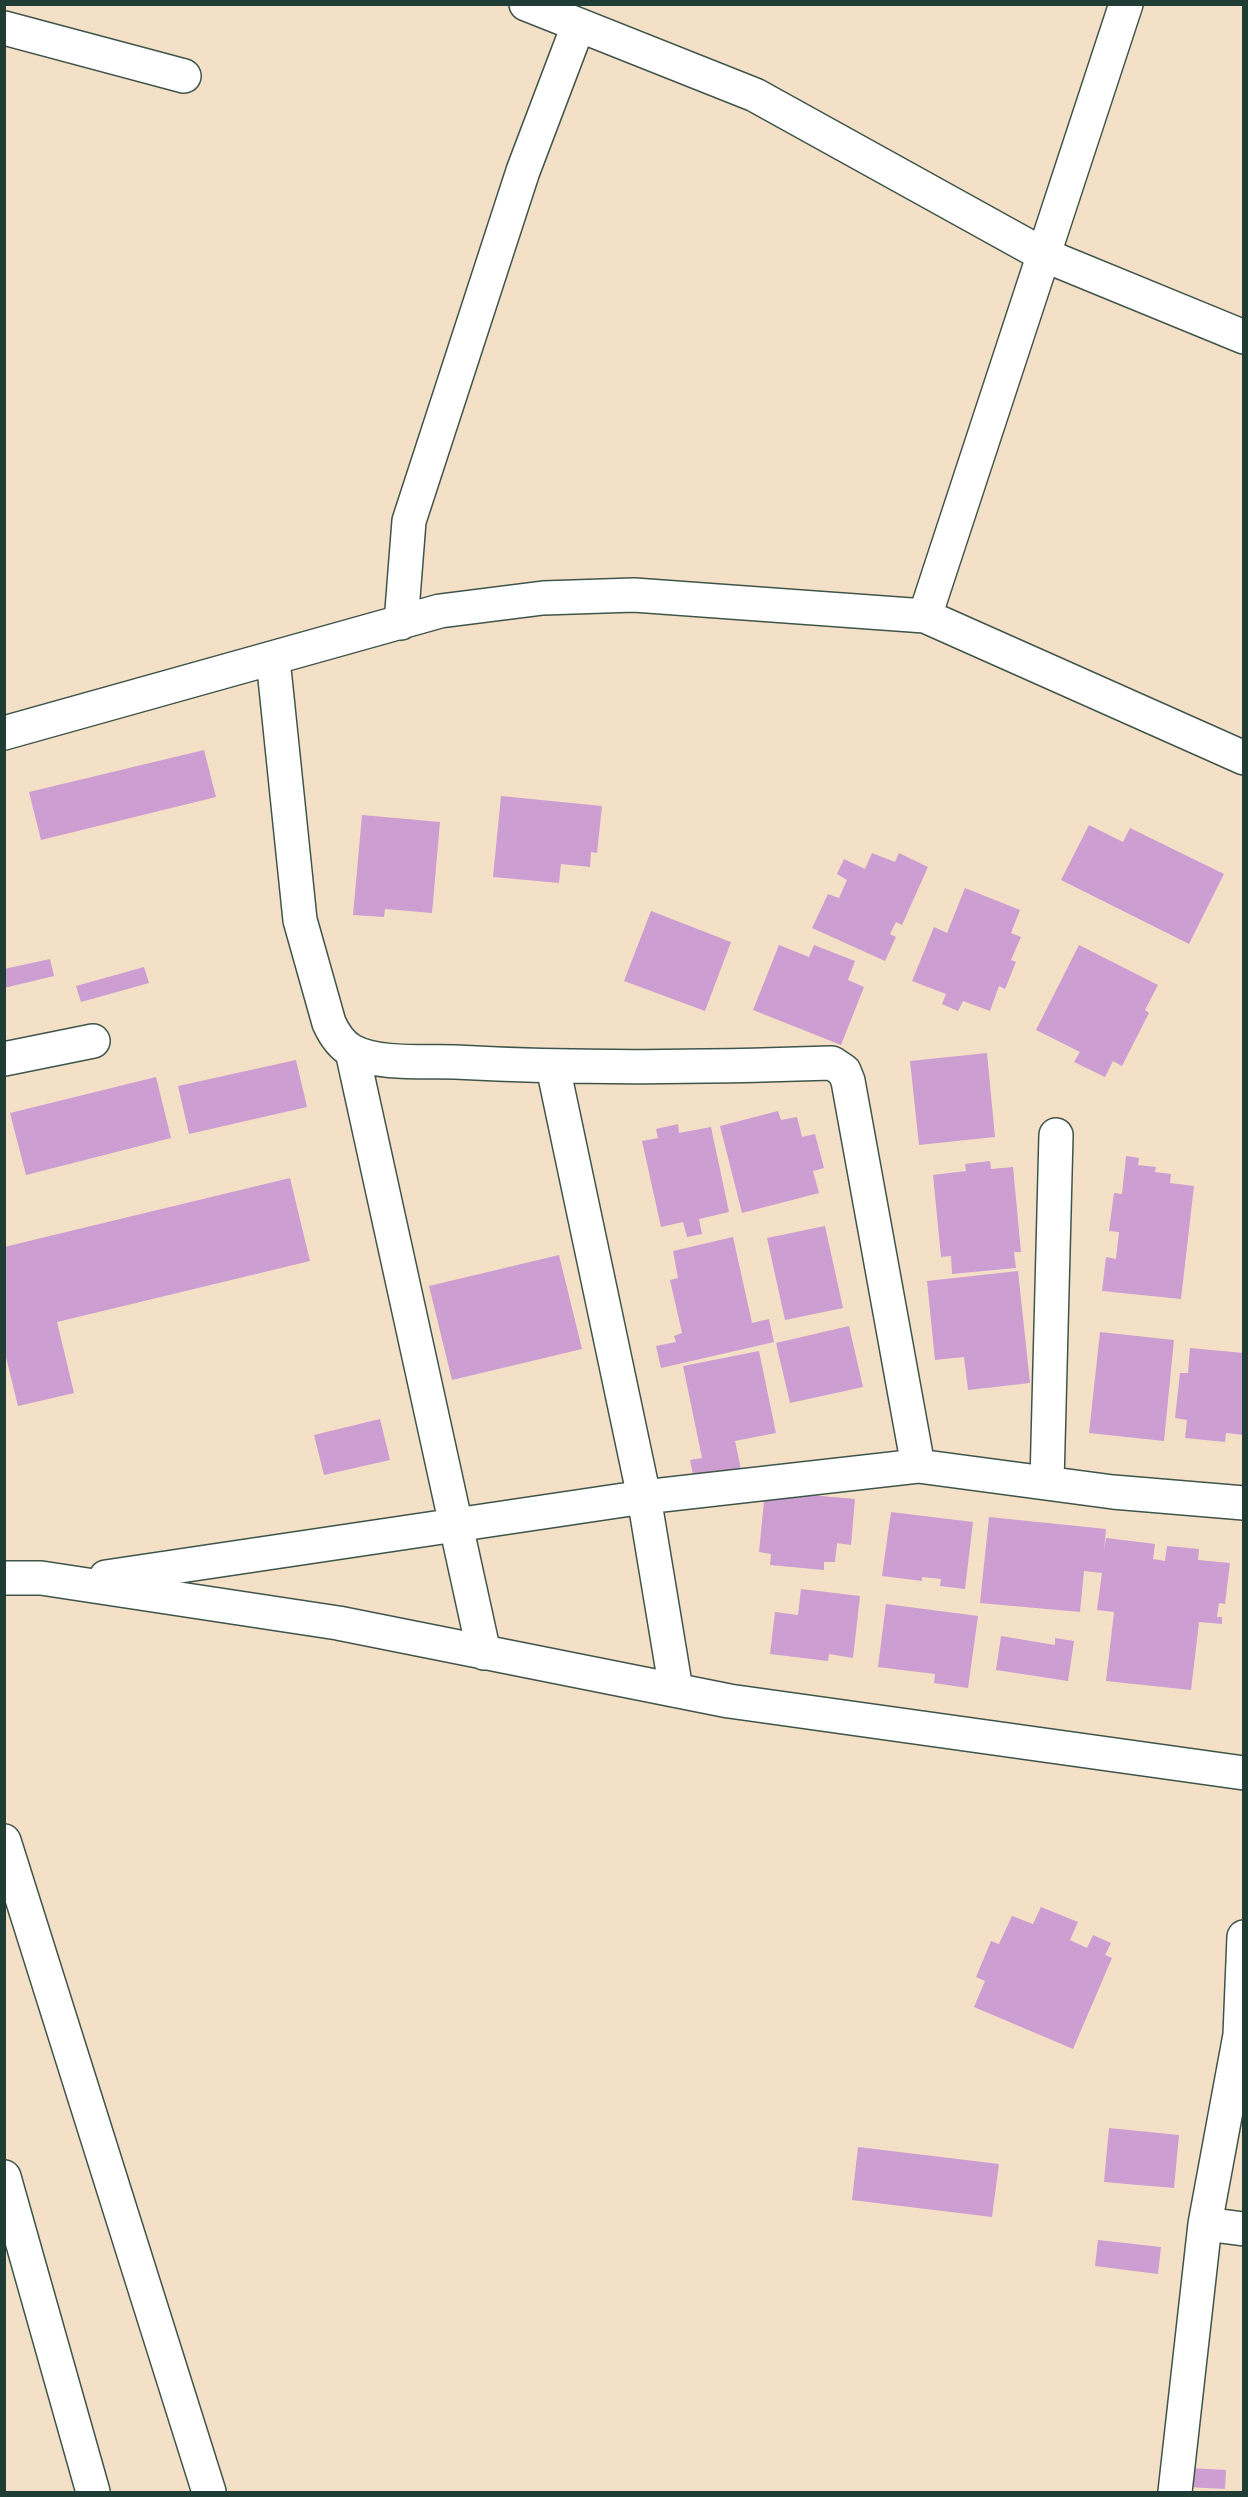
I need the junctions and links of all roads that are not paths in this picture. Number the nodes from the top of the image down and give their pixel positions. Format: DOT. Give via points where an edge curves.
graph roads {
  1 [pos="526,4"];
  2 [pos="1126,4"];
  3 [pos="578,26"];
  4 [pos="4,28"];
  5 [pos="184,76"];
  6 [pos="1044,255"];
  7 [pos="1244,337"];
  8 [pos="925,616"];
  9 [pos="401,623"];
  10 [pos="273,659"];
  11 [pos="4,733"];
  12 [pos="1244,758"];
  13 [pos="93,1041"];
  14 [pos="352,1052"];
  15 [pos="4,1059"];
  16 [pos="553,1067"];
  17 [pos="1056,1135"];
  18 [pos="918,1466"];
  19 [pos="1047,1482"];
  20 [pos="644,1497"];
  21 [pos="1244,1503"];
  22 [pos="455,1526"];
  23 [pos="4,1578"];
  24 [pos="71,1582"];
  25 [pos="484,1653"];
  26 [pos="676,1690"];
  27 [pos="1244,1773"];
  28 [pos="4,1841"];
  29 [pos="1244,1937"];
  30 [pos="4,2177"];
  31 [pos="1205,2224"];
  32 [pos="1244,2229"];
  33 [pos="93,2493"];
  34 [pos="209,2493"];
  35 [pos="1175,2493"];
  1 -- 3 [label="main road"];
  2 -- 6 [label="main road"];
  3 -- 6 [label="main road" via="755,95"];
  3 -- 9 [label="main road" via="523,171 409,521"];
  4 -- 5 [label="main road"];
  6 -- 7 [label="main road"];
  6 -- 8 [label="main road"];
  8 -- 9 [label="main road" via="634,595 543,598 440,611"];
  8 -- 12 [label="main road"];
  9 -- 10 [label="main road"];
  10 -- 11 [label="main road"];
  10 -- 14 [label="main road" via="300,920 329,1023 337,1038"];
  13 -- 15 [label="main road"];
  14 -- 16 [label="main road" via="395,1060"];
  14 -- 22 [label="main road"];
  16 -- 18 [label="main road" via="832,1063 844,1071"];
  16 -- 20 [label="main road"];
  17 -- 19 [label="main road"];
  18 -- 19 [label="main road"];
  18 -- 20 [label="main road"];
  19 -- 21 [label="main road"];
  20 -- 22 [label="main road"];
  20 -- 26 [label="main road"];
  22 -- 24 [label="main road"];
  22 -- 25 [label="main road"];
  23 -- 24 [label="main road"];
  24 -- 25 [label="main road" via="338,1623"];
  25 -- 26 [label="main road"];
  26 -- 27 [label="main road" via="729,1701"];
  28 -- 34 [label="main road"];
  29 -- 31 [label="main road" via="1240,2035"];
  30 -- 33 [label="main road"];
  31 -- 32 [label="main road"];
  31 -- 35 [label="main road"];
}
